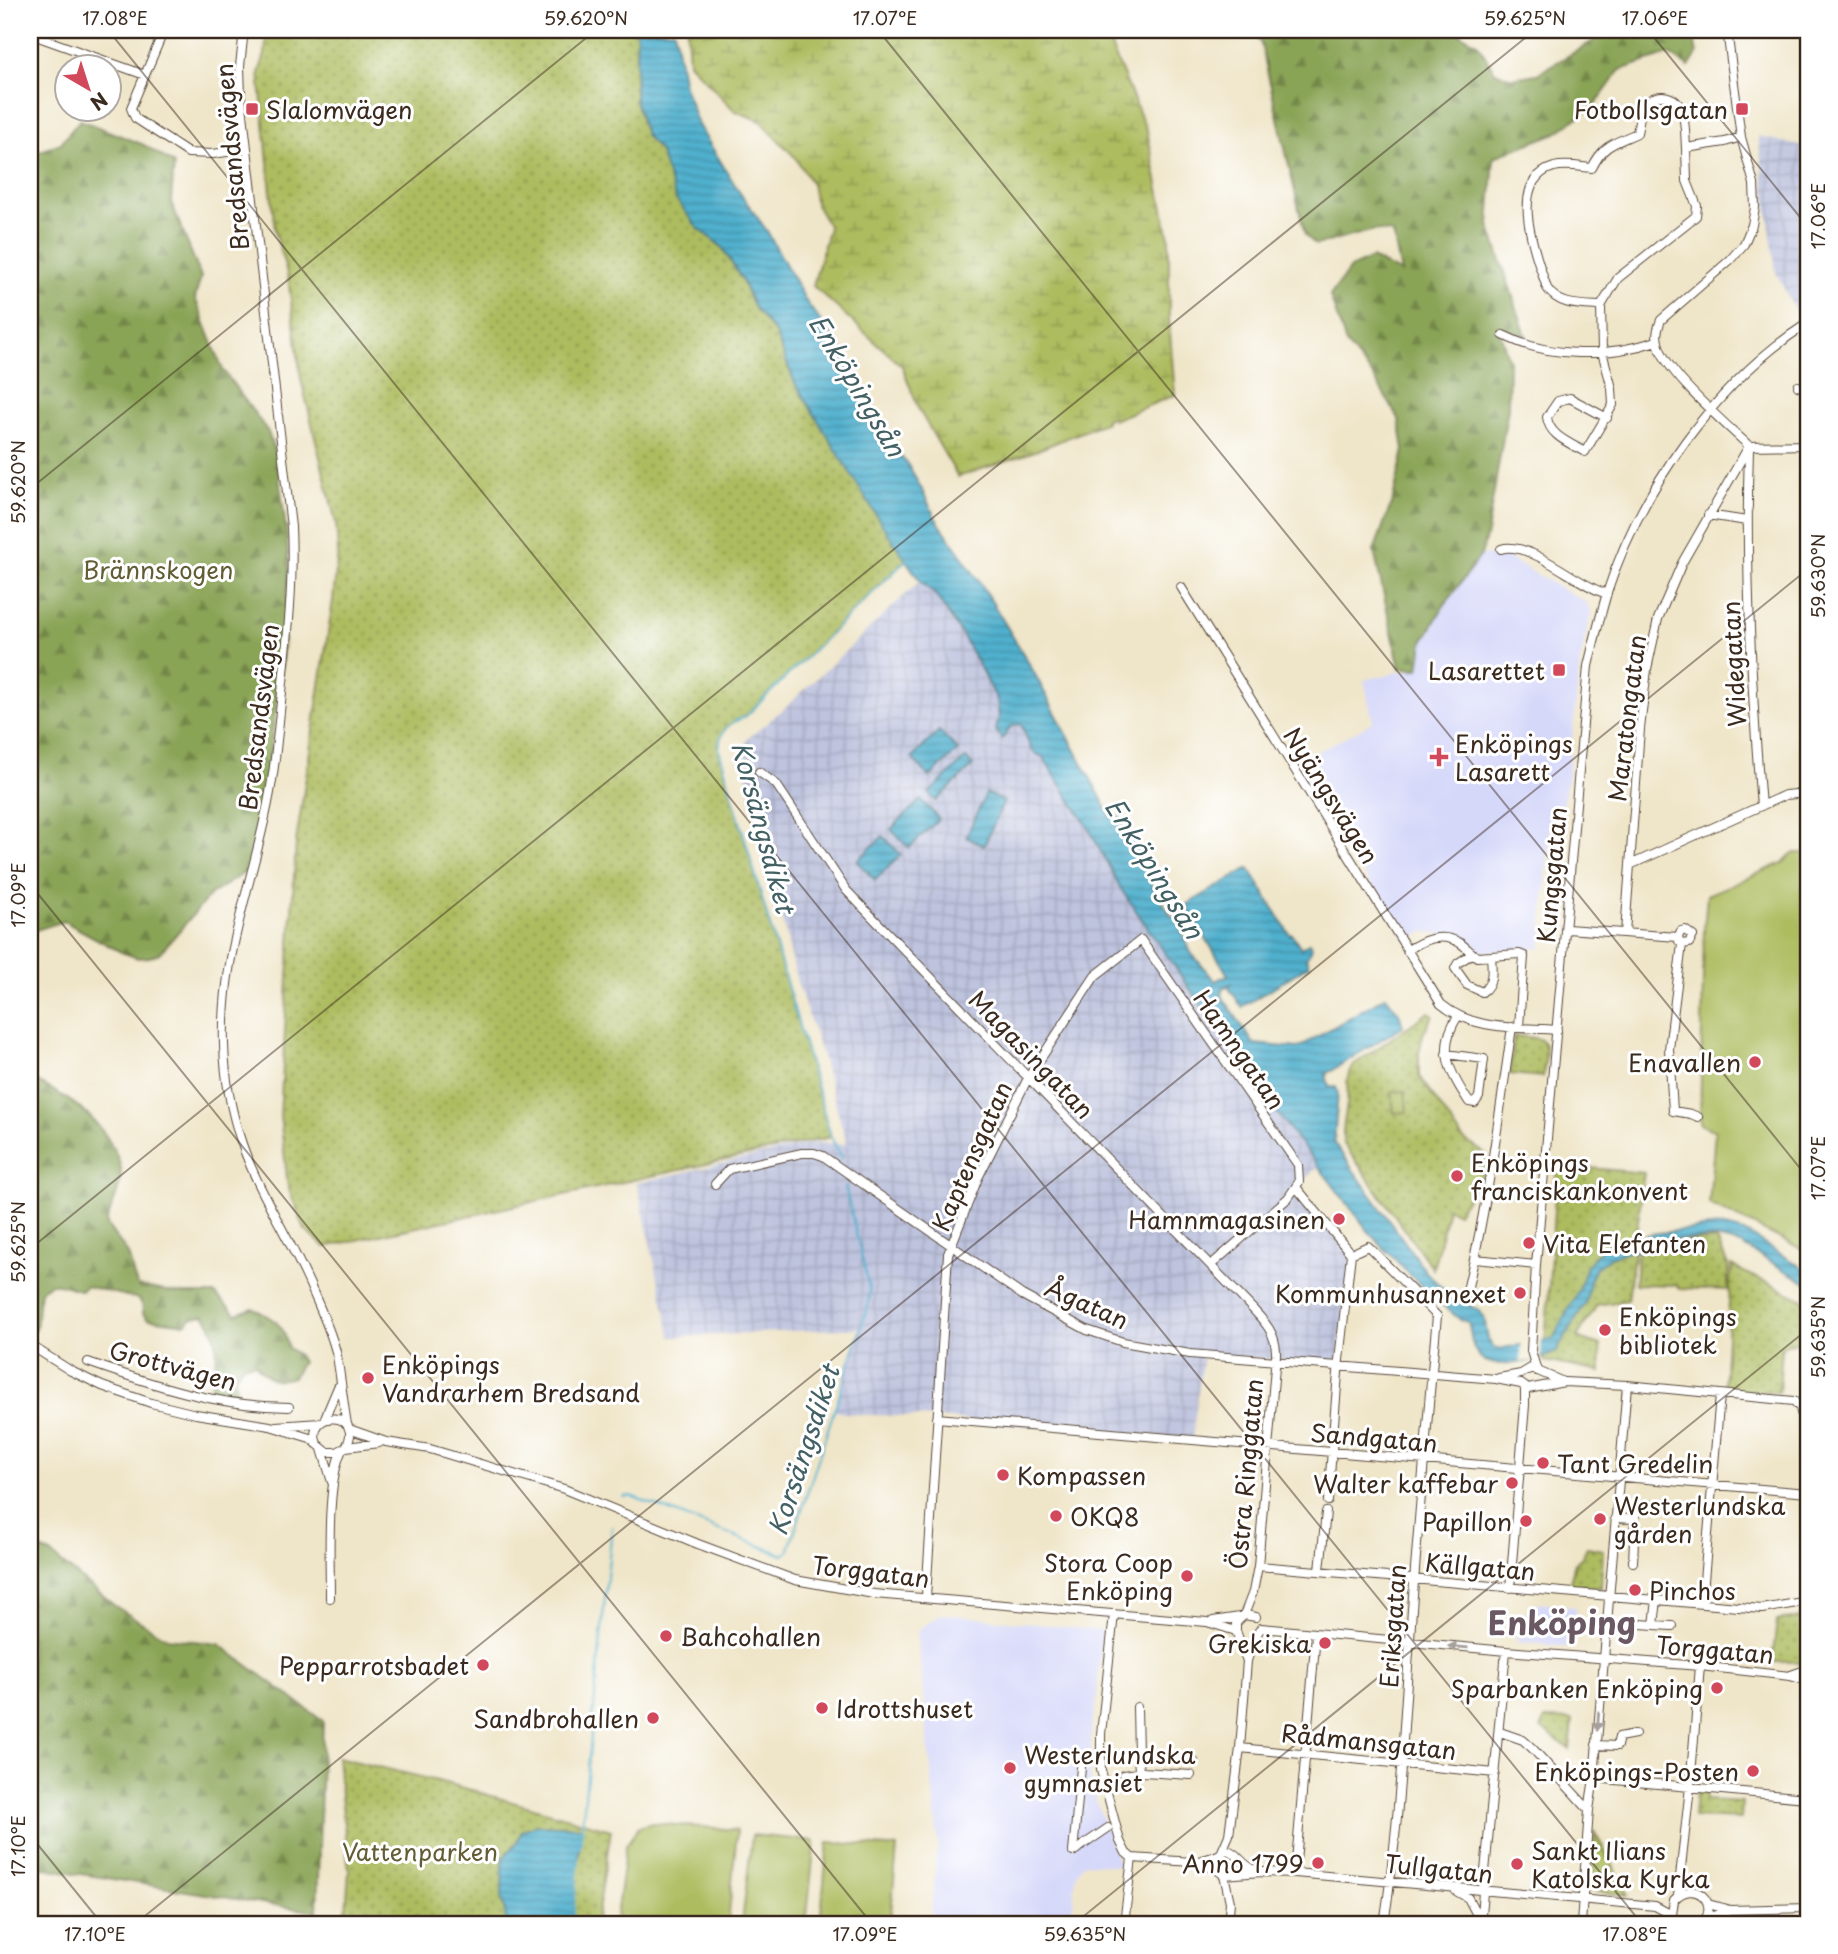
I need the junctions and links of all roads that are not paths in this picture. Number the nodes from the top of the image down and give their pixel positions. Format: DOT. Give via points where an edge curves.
graph roads {
  1 [pos="164,30"];
  2 [pos="244,30"];
  3 [pos="1517,30"];
  4 [pos="1524,30"];
  5 [pos="1727,30"];
  6 [pos="31,33"];
  7 [pos="145,75"];
  8 [pos="1741,137"];
  9 [pos="1686,148"];
  10 [pos="246,149"];
  11 [pos="1601,306"];
  12 [pos="1808,323"];
  13 [pos="1503,335"];
  14 [pos="1657,341"];
  15 [pos="1602,352"];
  16 [pos="1798,386"];
  17 [pos="1808,390"];
  18 [pos="1710,410"];
  19 [pos="1607,418"];
  20 [pos="1808,444"];
  21 [pos="1749,446"];
  22 [pos="1708,515"];
  23 [pos="1747,521"];
  24 [pos="1501,549"];
  25 [pos="1181,587"];
  26 [pos="1607,594"];
  27 [pos="759,772"];
  28 [pos="1808,793"];
  29 [pos="1761,806"];
  30 [pos="1630,865"];
  31 [pos="1567,929"];
  32 [pos="1625,933"];
  33 [pos="1142,940"];
  34 [pos="1407,951"];
  35 [pos="1472,954"];
  36 [pos="1491,956"];
  37 [pos="1458,1016"];
  38 [pos="1516,1027"];
  39 [pos="1557,1030"];
  40 [pos="1446,1055"];
  41 [pos="1028,1078"];
  42 [pos="1698,1117"];
  43 [pos="715,1184"];
  44 [pos="1298,1185"];
  45 [pos="951,1247"];
  46 [pos="1351,1254"];
  47 [pos="1475,1259"];
  48 [pos="1211,1265"];
  49 [pos="1536,1265"];
  50 [pos="1465,1298"];
  51 [pos="30,1345"];
  52 [pos="1275,1360"];
  53 [pos="88,1362"];
  54 [pos="1338,1364"];
  55 [pos="1526,1366"];
  56 [pos="1538,1372"];
  57 [pos="1433,1374"];
  58 [pos="1496,1379"];
  59 [pos="1564,1382"];
  60 [pos="340,1385"];
  61 [pos="1627,1385"];
  62 [pos="1529,1386"];
  63 [pos="1720,1395"];
  64 [pos="198,1397"];
  65 [pos="1808,1405"];
  66 [pos="289,1407"];
  67 [pos="1801,1413"];
  68 [pos="196,1414"];
  69 [pos="937,1418"];
  70 [pos="322,1422"];
  71 [pos="270,1426"];
  72 [pos="348,1427"];
  73 [pos="1808,1441"];
  74 [pos="386,1442"];
  75 [pos="1268,1446"];
  76 [pos="320,1447"];
  77 [pos="344,1448"];
  78 [pos="1333,1453"];
  79 [pos="1425,1461"];
  80 [pos="1520,1469"];
  81 [pos="1619,1477"];
  82 [pos="1713,1485"];
  83 [pos="333,1488"];
  84 [pos="1808,1493"];
  85 [pos="1328,1501"];
  86 [pos="1658,1505"];
  87 [pos="1326,1512"];
  88 [pos="1615,1518"];
  89 [pos="1635,1519"];
  90 [pos="1633,1562"];
  91 [pos="1258,1566"];
  92 [pos="1320,1570"];
  93 [pos="1415,1579"];
  94 [pos="1510,1588"];
  95 [pos="1253,1592"];
  96 [pos="1608,1596"];
  97 [pos="926,1597"];
  98 [pos="330,1598"];
  99 [pos="1657,1600"];
  100 [pos="1806,1602"];
  101 [pos="1702,1604"];
  102 [pos="1114,1614"];
  103 [pos="1242,1616"];
  104 [pos="1256,1617"];
  105 [pos="1207,1622"];
  106 [pos="1627,1623"];
  107 [pos="1654,1625"];
  108 [pos="1672,1626"];
  109 [pos="1261,1628"];
  110 [pos="1238,1633"];
  111 [pos="1316,1634"];
  112 [pos="1254,1637"];
  113 [pos="1409,1643"];
  114 [pos="1506,1651"];
  115 [pos="1602,1659"];
  116 [pos="1247,1661"];
  117 [pos="1700,1666"];
  118 [pos="1808,1669"];
  119 [pos="1790,1676"];
  120 [pos="1808,1681"];
  121 [pos="1137,1707"];
  122 [pos="1500,1732"];
  123 [pos="1635,1734"];
  124 [pos="1596,1745"];
  125 [pos="1240,1748"];
  126 [pos="1305,1753"];
  127 [pos="1138,1754"];
  128 [pos="1093,1757"];
  129 [pos="1194,1761"];
  130 [pos="1402,1764"];
  131 [pos="1139,1772"];
  132 [pos="1495,1773"];
  133 [pos="1123,1775"];
  134 [pos="1191,1775"];
  135 [pos="1594,1778"];
  136 [pos="1690,1787"];
  137 [pos="1806,1798"];
  138 [pos="1589,1810"];
  139 [pos="1108,1828"];
  140 [pos="1229,1835"];
  141 [pos="1219,1853"];
  142 [pos="1238,1857"];
  143 [pos="1132,1858"];
  144 [pos="1193,1862"];
  145 [pos="1216,1869"];
  146 [pos="1261,1872"];
  147 [pos="1234,1873"];
  148 [pos="1295,1873"];
  149 [pos="1224,1875"];
  150 [pos="1680,1875"];
  151 [pos="1391,1882"];
  152 [pos="1450,1888"];
  153 [pos="1691,1891"];
  154 [pos="1483,1892"];
  155 [pos="1676,1897"];
  156 [pos="1584,1901"];
  157 [pos="1708,1904"];
  158 [pos="1655,1906"];
  159 [pos="1808,1908"];
  160 [pos="1730,1910"];
  161 [pos="1672,1915"];
  162 [pos="1704,1923"];
  163 [pos="1124,1924"];
  164 [pos="1228,1924"];
  165 [pos="1384,1924"];
  166 [pos="1480,1924"];
  167 [pos="1581,1924"];
  168 [pos="1678,1924"];
  1 -- 7 [label="street"];
  2 -- 10 [label="street, Bredsandsvägen" via="240,66"];
  3 -- 4 [label="street"];
  5 -- 8 [label="street"];
  6 -- 7 [label="street"];
  7 -- 10 [label="street" via="131,108 138,121 188,153"];
  8 -- 9 [label="street"];
  8 -- 14 [label="street" via="1754,184 1752,225 1730,260 1661,320"];
  9 -- 11 [label="street" via="1687,181 1696,216 1618,278"];
  9 -- 11 [label="street" via="1681,108 1670,97 1659,96 1643,108 1637,133 1606,147 1592,168 1555,167 1534,181 1528,216 1546,288 1558,301"];
  10 -- 60 [label="street, Bredsandsvägen" via="293,569 275,759 226,978 224,1045 233,1115 242,1144 316,1299 337,1356"];
  11 -- 15 [label="street"];
  12 -- 18 [label="street, Kungsgatan"];
  13 -- 15 [label="street" via="1537,348"];
  14 -- 15 [label="street"];
  14 -- 18 [label="street" via="1660,351"];
  15 -- 19 [label="street" via="1613,397"];
  16 -- 17 [label="street"];
  18 -- 21 [label="street"];
  18 -- 26 [label="street, Kungsgatan" via="1642,512"];
  19 -- 19 [label="street" via="1584,452 1555,434 1547,417 1558,401 1570,398"];
  20 -- 21 [label="street"];
  21 -- 22 [label="street, Maratongatan"];
  21 -- 23 [label="street, Widegatan"];
  22 -- 23 [label="street"];
  22 -- 30 [label="street, Maratongatan" via="1658,619 1640,729"];
  23 -- 29 [label="street, Widegatan" via="1748,622"];
  24 -- 26 [label="street" via="1508,547 1545,560"];
  25 -- 34 [label="street, Nyängsvägen"];
  26 -- 31 [label="street, Kungsgatan" via="1588,666"];
  27 -- 41 [label="street, Magasingatan" via="776,784 846,890"];
  28 -- 29 [label="street" via="1785,795"];
  29 -- 30 [label="street"];
  30 -- 32 [label="street, Maratongatan"];
  31 -- 32 [label="street"];
  31 -- 39 [label="street, Kungsgatan"];
  32 -- 42 [label="street" via="1680,940 1669,1067 1673,1111"];
  33 -- 41 [label="street, Kaptensgatan" via="1095,976"];
  33 -- 44 [label="street, Hamngatan" via="1298,1165"];
  34 -- 35 [label="street" via="1425,940 1447,938"];
  34 -- 37 [label="street, Nyängsvägen" via="1440,1004"];
  35 -- 36 [label="street"];
  35 -- 36 [label="street" via="1455,968 1467,985 1482,992 1491,977"];
  36 -- 38 [label="street" via="1519,954 1526,958"];
  37 -- 38 [label="street, Nyängsvägen"];
  37 -- 40 [label="street"];
  38 -- 39 [label="street, Nyängsvägen"];
  38 -- 47 [label="street"];
  39 -- 49 [label="street, Kungsgatan"];
  40 -- 40 [label="street" via="1462,1091 1475,1103 1484,1059"];
  41 -- 45 [label="street, Kaptensgatan" via="978,1178"];
  41 -- 48 [label="street, Magasingatan"];
  43 -- 45 [label="street, Ågatan" via="729,1169 814,1153"];
  44 -- 46 [label="street, Hamngatan"];
  44 -- 48 [label="street"];
  45 -- 52 [label="street, Ågatan" via="1022,1295 1087,1330 1122,1342 1190,1354"];
  45 -- 69 [label="street, Kaptensgatan"];
  46 -- 54 [label="street"];
  46 -- 57 [label="street" via="1368,1246 1437,1316"];
  47 -- 49 [label="street"];
  47 -- 50 [label="street"];
  48 -- 52 [label="street, Magasingatan" via="1265,1322 1274,1336"];
  49 -- 55 [label="street, Kungsgatan"];
  51 -- 68 [label="street" via="102,1386"];
  52 -- 54 [label="street, Ågatan"];
  52 -- 75 [label="street, Östra Ringgatan"];
  53 -- 64 [label="street, Grottvägen"];
  54 -- 57 [label="street, Ågatan"];
  54 -- 78 [label="street"];
  55 -- 56 [label="street, Ågatan"];
  55 -- 58 [label="street, Ågatan"];
  55 -- 62 [label="street"];
  56 -- 59 [label="street, Ågatan"];
  56 -- 62 [label="street" via="1540,1380"];
  57 -- 58 [label="street, Ågatan"];
  57 -- 79 [label="street, Eriksgatan"];
  58 -- 62 [label="street, Ågatan"];
  59 -- 61 [label="street, Ågatan"];
  59 -- 62 [label="street, Ågatan"];
  60 -- 70 [label="street"];
  60 -- 72 [label="street, Bredsandsvägen"];
  61 -- 63 [label="street, Ågatan"];
  61 -- 81 [label="street"];
  62 -- 80 [label="street"];
  63 -- 67 [label="street, Ågatan" via="1794,1401"];
  63 -- 82 [label="street"];
  64 -- 66 [label="street, Grottvägen"];
  64 -- 68 [label="street"];
  65 -- 67 [label="street"];
  67 -- 73 [label="street"];
  68 -- 71 [label="street"];
  69 -- 75 [label="street, Sandgatan"];
  69 -- 97 [label="street, Kaptensgatan"];
  70 -- 71 [label="street, Torggatan"];
  70 -- 72 [label="street, Torggatan" via="338,1418"];
  70 -- 76 [label="street" via="315,1433"];
  71 -- 76 [label="street" via="310,1438"];
  72 -- 74 [label="street, Torggatan"];
  72 -- 77 [label="street" via="350,1438"];
  74 -- 77 [label="street, Torggatan"];
  74 -- 97 [label="street, Torggatan" via="456,1456 565,1489 795,1580 873,1594"];
  75 -- 78 [label="street, Sandgatan"];
  75 -- 91 [label="street, Östra Ringgatan"];
  76 -- 77 [label="street, Torggatan" via="332,1453"];
  76 -- 83 [label="street"];
  77 -- 83 [label="street"];
  78 -- 79 [label="street, Sandgatan"];
  78 -- 85 [label="street"];
  79 -- 80 [label="street, Sandgatan"];
  79 -- 93 [label="street, Eriksgatan"];
  80 -- 81 [label="street, Sandgatan"];
  80 -- 94 [label="street"];
  81 -- 82 [label="street, Sandgatan"];
  81 -- 88 [label="street"];
  82 -- 84 [label="street, Sandgatan"];
  82 -- 101 [label="street"];
  83 -- 98 [label="street"];
  86 -- 89 [label="street" via="1637,1505"];
  87 -- 92 [label="street"];
  88 -- 89 [label="street"];
  88 -- 96 [label="street"];
  89 -- 90 [label="street"];
  91 -- 92 [label="street, Källgatan"];
  91 -- 95 [label="street, Östra Ringgatan"];
  92 -- 93 [label="street, Källgatan"];
  93 -- 94 [label="street, Källgatan"];
  93 -- 113 [label="street, Eriksgatan"];
  94 -- 96 [label="street, Källgatan"];
  95 -- 103 [label="street, Östra Ringgatan"];
  95 -- 104 [label="street, Östra Ringgatan"];
  96 -- 99 [label="street, Källgatan"];
  96 -- 115 [label="street"];
  97 -- 102 [label="street, Torggatan"];
  99 -- 101 [label="street, Källgatan"];
  99 -- 107 [label="street"];
  100 -- 101 [label="street, Källgatan" via="1762,1609"];
  102 -- 105 [label="street, Torggatan"];
  102 -- 143 [label="street" via="1101,1770 1120,1841"];
  103 -- 104 [label="street"];
  103 -- 105 [label="street, Torggatan"];
  103 -- 110 [label="street" via="1236,1623"];
  104 -- 109 [label="street"];
  105 -- 110 [label="street, Torggatan"];
  106 -- 107 [label="street"];
  107 -- 108 [label="street"];
  109 -- 111 [label="street, Torggatan"];
  109 -- 112 [label="street"];
  110 -- 112 [label="street" via="1247,1639"];
  110 -- 116 [label="street"];
  111 -- 113 [label="street, Torggatan"];
  111 -- 126 [label="street"];
  112 -- 116 [label="street"];
  114 -- 113 [label="street, Torggatan, one-way"];
  113 -- 130 [label="street, Eriksgatan"];
  114 -- 115 [label="street, Torggatan"];
  114 -- 122 [label="street"];
  115 -- 117 [label="street, Torggatan"];
  115 -- 124 [label="street, one-way"];
  116 -- 125 [label="street"];
  117 -- 119 [label="street, Torggatan"];
  117 -- 136 [label="street"];
  118 -- 119 [label="street, Torggatan"];
  119 -- 120 [label="street, Torggatan"];
  121 -- 127 [label="street"];
  122 -- 132 [label="street"];
  122 -- 138 [label="street" via="1523,1740"];
  123 -- 124 [label="street" via="1619,1738 1617,1746"];
  124 -- 135 [label="street"];
  125 -- 126 [label="street, Rådmansgatan"];
  125 -- 140 [label="street"];
  126 -- 130 [label="street, Rådmansgatan"];
  126 -- 148 [label="street"];
  127 -- 129 [label="street"];
  127 -- 131 [label="street"];
  128 -- 139 [label="street" via="1082,1757 1073,1852"];
  130 -- 132 [label="street, Rådmansgatan"];
  130 -- 151 [label="street, Eriksgatan"];
  131 -- 133 [label="street"];
  131 -- 134 [label="street"];
  132 -- 154 [label="street"];
  135 -- 136 [label="street"];
  135 -- 138 [label="street"];
  136 -- 137 [label="street"];
  136 -- 150 [label="street"];
  138 -- 156 [label="street"];
  140 -- 141 [label="street"];
  140 -- 142 [label="street"];
  141 -- 142 [label="street" via="1227,1850"];
  141 -- 144 [label="street"];
  141 -- 145 [label="street"];
  142 -- 146 [label="street, Tullgatan"];
  142 -- 147 [label="street"];
  143 -- 144 [label="street"];
  143 -- 163 [label="street"];
  144 -- 145 [label="street"];
  145 -- 149 [label="street"];
  146 -- 147 [label="street, Tullgatan"];
  146 -- 148 [label="street, Tullgatan"];
  147 -- 149 [label="street"];
  148 -- 151 [label="street, Tullgatan"];
  149 -- 164 [label="street" via="1230,1902"];
  150 -- 153 [label="street"];
  150 -- 155 [label="street"];
  151 -- 152 [label="street, Tullgatan"];
  151 -- 165 [label="street, Eriksgatan"];
  152 -- 154 [label="street, Tullgatan"];
  152 -- 166 [label="street" via="1468,1898"];
  153 -- 155 [label="street, Tullgatan"];
  153 -- 157 [label="street" via="1703,1895"];
  154 -- 156 [label="street, Tullgatan"];
  154 -- 166 [label="street"];
  155 -- 158 [label="street, Tullgatan"];
  155 -- 161 [label="street"];
  156 -- 158 [label="street, Tullgatan"];
  156 -- 167 [label="street"];
  157 -- 160 [label="street"];
  157 -- 162 [label="street"];
  158 -- 161 [label="street, Tullgatan"];
  159 -- 160 [label="street"];
  160 -- 162 [label="street"];
  161 -- 168 [label="street"];
}
